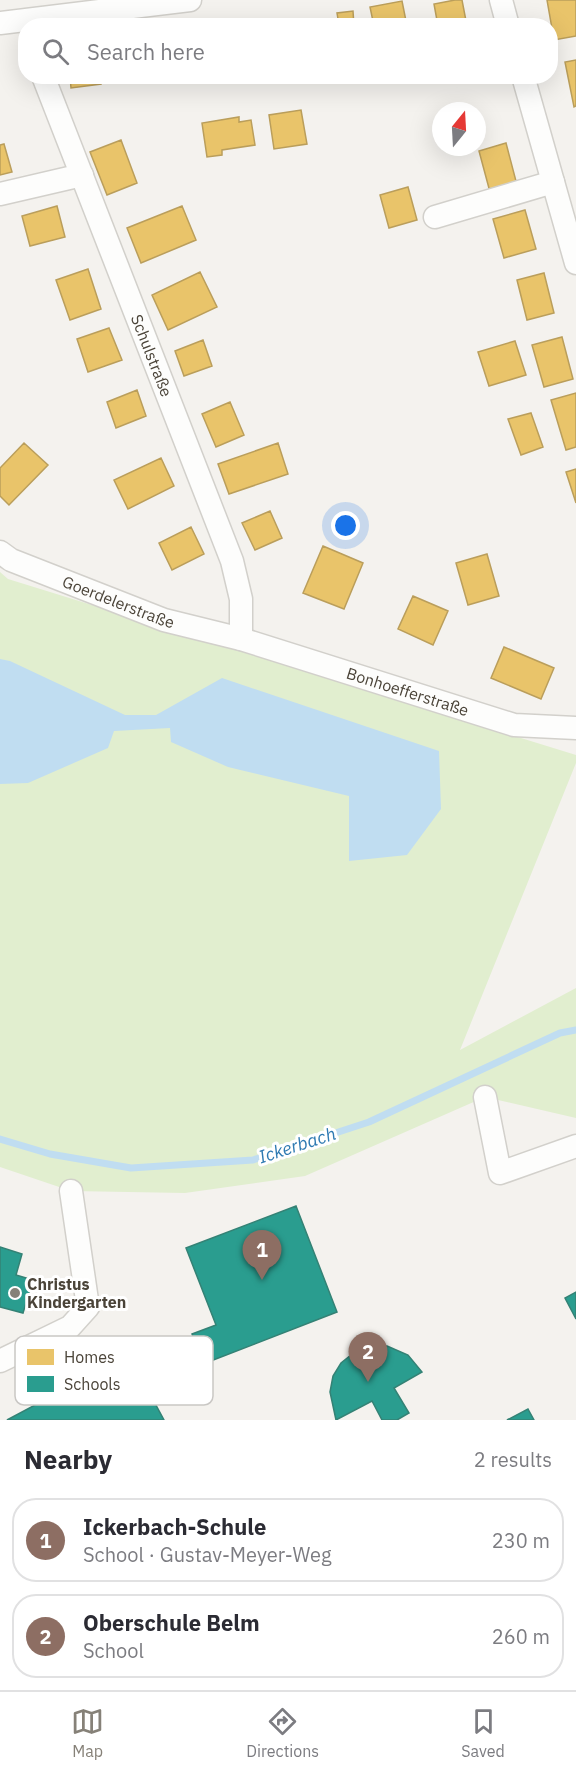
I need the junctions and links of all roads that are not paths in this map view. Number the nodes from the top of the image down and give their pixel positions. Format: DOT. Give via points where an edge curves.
graph roads {
  1 [pos="190,0"];
  2 [pos="501,0"];
  3 [pos="17,18"];
  4 [pos="506,18"];
  5 [pos="46,84"];
  6 [pos="525,84"];
  7 [pos="82,175"];
  8 [pos="553,182"];
  9 [pos="0,194"];
  10 [pos="435,217"];
  11 [pos="576,263"];
  12 [pos="0,552"];
  13 [pos="241,639"];
  14 [pos="576,728"];
  15 [pos="485,1097"];
  16 [pos="576,1146"];
  17 [pos="70,1191"];
  18 [pos="51,1336"];
  19 [pos="15,1353"];
  20 [pos="0,1360"];
  1 -- 3 [label="street"];
  2 -- 4 [label="street"];
  5 -- 7 [label="street, Schulstraße"];
  6 -- 8 [label="street"];
  7 -- 9 [label="street"];
  7 -- 13 [label="street, Schulstraße" via="232,561 241,599"];
  8 -- 10 [label="street"];
  8 -- 11 [label="street"];
  12 -- 13 [label="street, Goerdelerstraße" via="11,560 164,620"];
  13 -- 14 [label="street, Bonhoefferstraße" via="514,725"];
  15 -- 16 [label="street" via="500,1173"];
  17 -- 18 [label="street" via="88,1307 70,1327"];
  19 -- 20 [label="street"];
}
